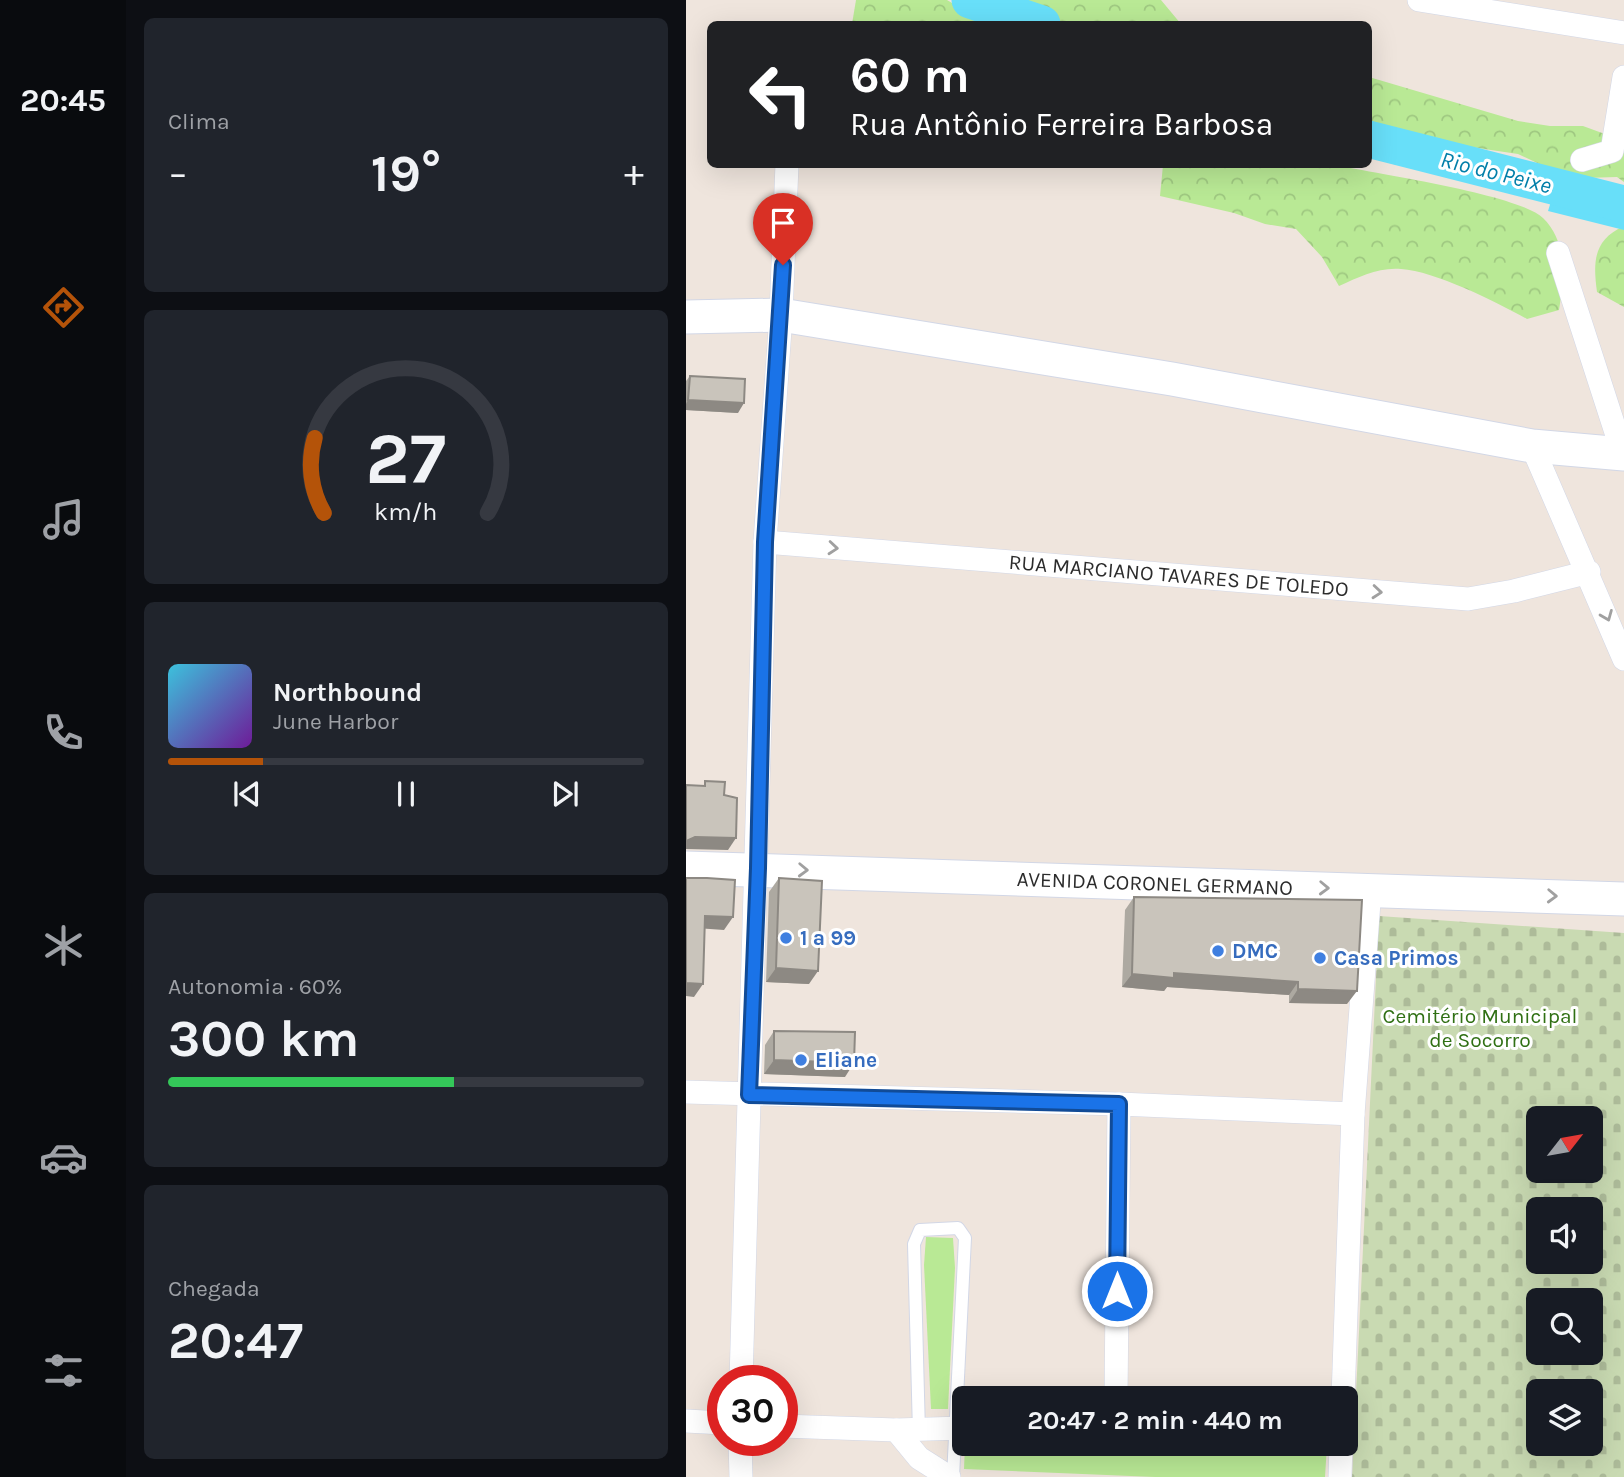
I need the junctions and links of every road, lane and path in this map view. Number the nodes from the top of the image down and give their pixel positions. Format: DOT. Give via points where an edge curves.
graph roads {
  1 [pos="1419,0"];
  2 [pos="1624,33"];
  3 [pos="1624,77"];
  4 [pos="1582,160"];
  5 [pos="787,168"];
  6 [pos="1558,253"];
  7 [pos="781,315"];
  8 [pos="686,317"];
  9 [pos="1532,446"];
  10 [pos="1624,454"];
  11 [pos="765,542"];
  12 [pos="1589,572"];
  13 [pos="1624,659"];
  14 [pos="686,868"];
  15 [pos="758,868"];
  16 [pos="1370,890"];
  17 [pos="1624,899"];
  18 [pos="686,1092"];
  19 [pos="749,1095"];
  20 [pos="1119,1104"];
  21 [pos="1353,1114"];
  22 [pos="741,1365"];
  23 [pos="960,1386"];
  24 [pos="1116,1386"];
  25 [pos="1343,1386"];
  26 [pos="686,1421"];
  27 [pos="707,1422"];
  28 [pos="798,1427"];
  29 [pos="919,1427"];
  30 [pos="952,1428"];
  31 [pos="896,1430"];
  32 [pos="740,1456"];
  33 [pos="954,1456"];
  34 [pos="1341,1456"];
  35 [pos="919,1458"];
  36 [pos="741,1477"];
  37 [pos="951,1477"];
  38 [pos="1340,1477"];
  1 -- 2 [label="street"];
  3 -- 4 [label="street" via="1612,151"];
  5 -- 7 [label="street"];
  6 -- 10 [label="street"];
  7 -- 8 [label="street"];
  7 -- 9 [label="street" via="1172,379"];
  7 -- 11 [label="street"];
  9 -- 10 [label="street"];
  9 -- 12 [label="street"];
  11 -- 12 [label="street, RUA MARCIANO TAVARES DE TOLEDO, one-way" via="1468,599"];
  11 -- 15 [label="street"];
  12 -- 13 [label="street, one-way"];
  14 -- 15 [label="street, AVENIDA CORONEL GERMANO"];
  15 -- 16 [label="street, AVENIDA CORONEL GERMANO, one-way"];
  15 -- 19 [label="street"];
  16 -- 17 [label="street, AVENIDA CORONEL GERMANO, one-way"];
  16 -- 21 [label="street"];
  18 -- 19 [label="street"];
  19 -- 20 [label="street"];
  19 -- 22 [label="street"];
  20 -- 21 [label="street"];
  20 -- 24 [label="street"];
  21 -- 25 [label="street"];
  23 -- 29 [label="lane" via="965,1238 958,1228 920,1230 914,1244"];
  26 -- 27 [label="street"];
  28 -- 31 [label="street"];
  29 -- 30 [label="street"];
  29 -- 31 [label="street"];
  29 -- 35 [label="lane"];
  31 -- 35 [label="street"];
  32 -- 36 [label="street"];
  33 -- 37 [label="lane"];
  34 -- 38 [label="street"];
  35 -- 37 [label="street"];
}
